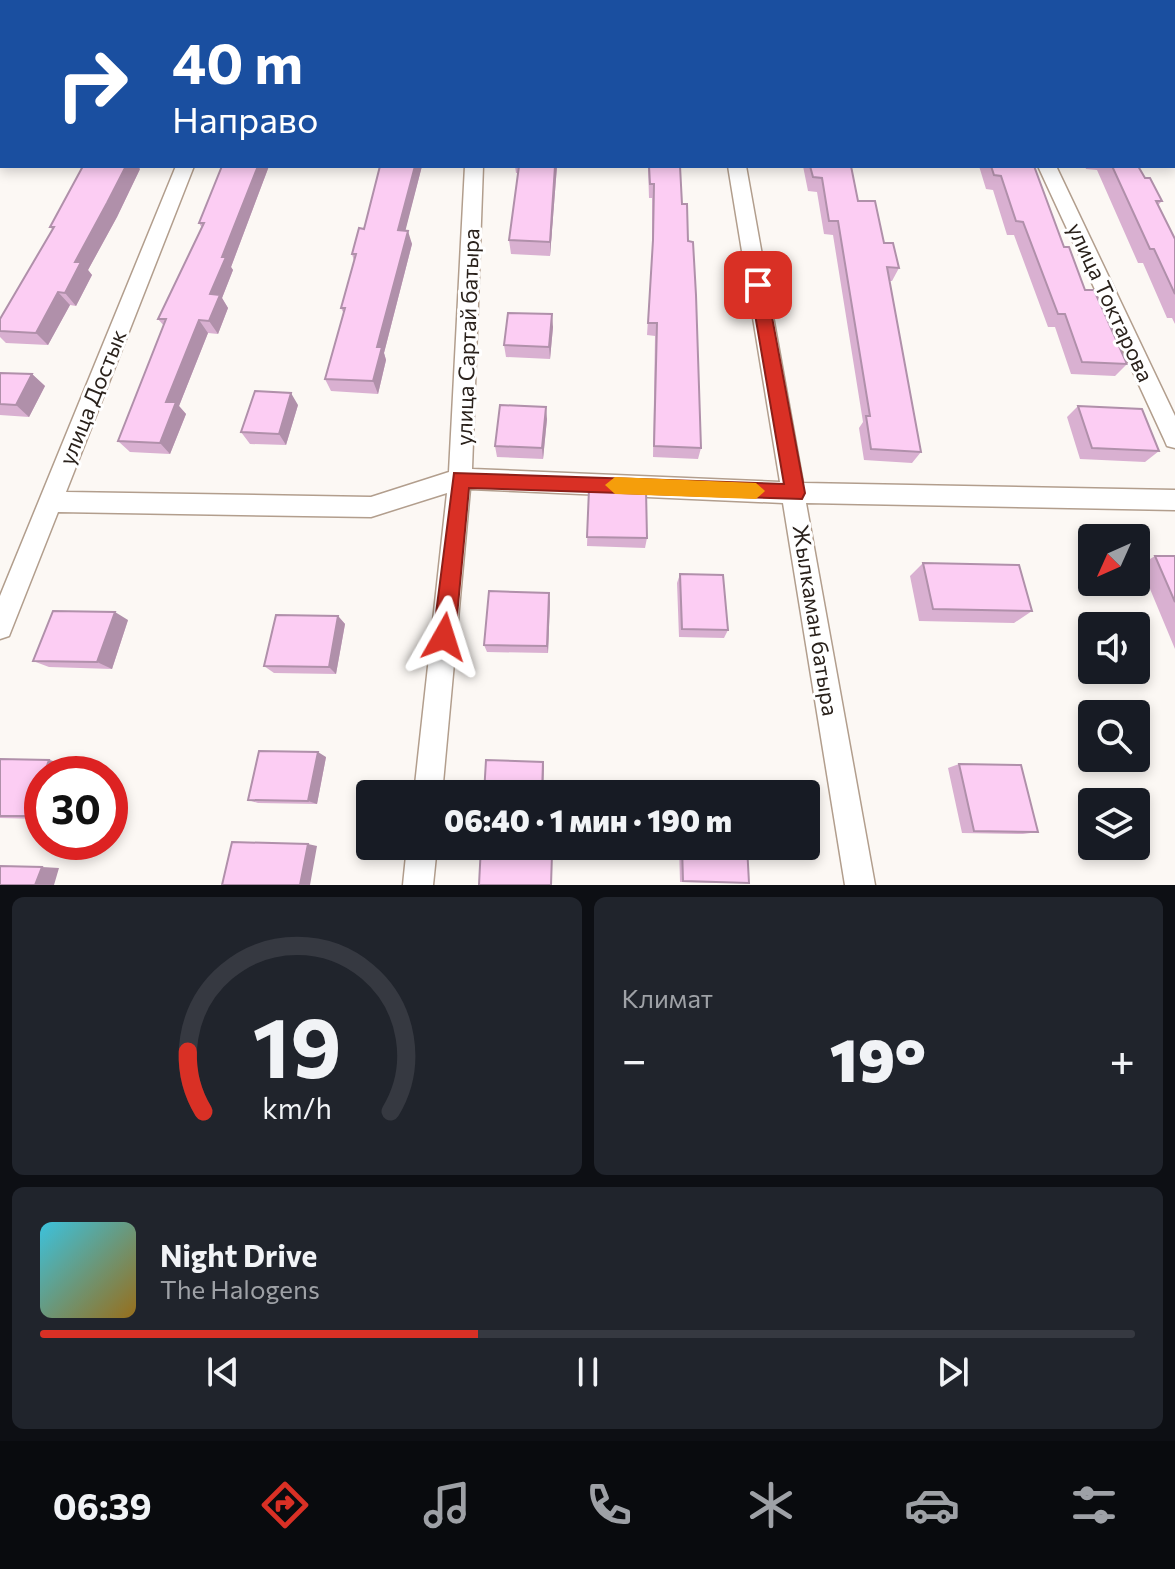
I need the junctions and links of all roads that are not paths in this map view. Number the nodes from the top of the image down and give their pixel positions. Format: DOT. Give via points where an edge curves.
graph roads {
  1 [pos="184,168"];
  2 [pos="474,168"];
  3 [pos="737,168"];
  4 [pos="1048,168"];
  5 [pos="1175,439"];
  6 [pos="460,479"];
  7 [pos="795,493"];
  8 [pos="1175,500"];
  9 [pos="50,502"];
  10 [pos="0,627"];
  11 [pos="429,780"];
  12 [pos="421,860"];
  13 [pos="418,885"];
  14 [pos="860,885"];
  1 -- 9 [label="street, улица Достык"];
  2 -- 6 [label="street, улица Сартай батыра"];
  3 -- 7 [label="street, Жылкаман батыра"];
  4 -- 5 [label="street, улица Токтарова"];
  6 -- 7 [label="street"];
  6 -- 9 [label="street" via="371,507"];
  6 -- 11 [label="street, улица Сартай батыра"];
  7 -- 8 [label="street"];
  7 -- 14 [label="street, Жылкаман батыра"];
  9 -- 10 [label="street, улица Достык"];
  12 -- 13 [label="street"];
}
